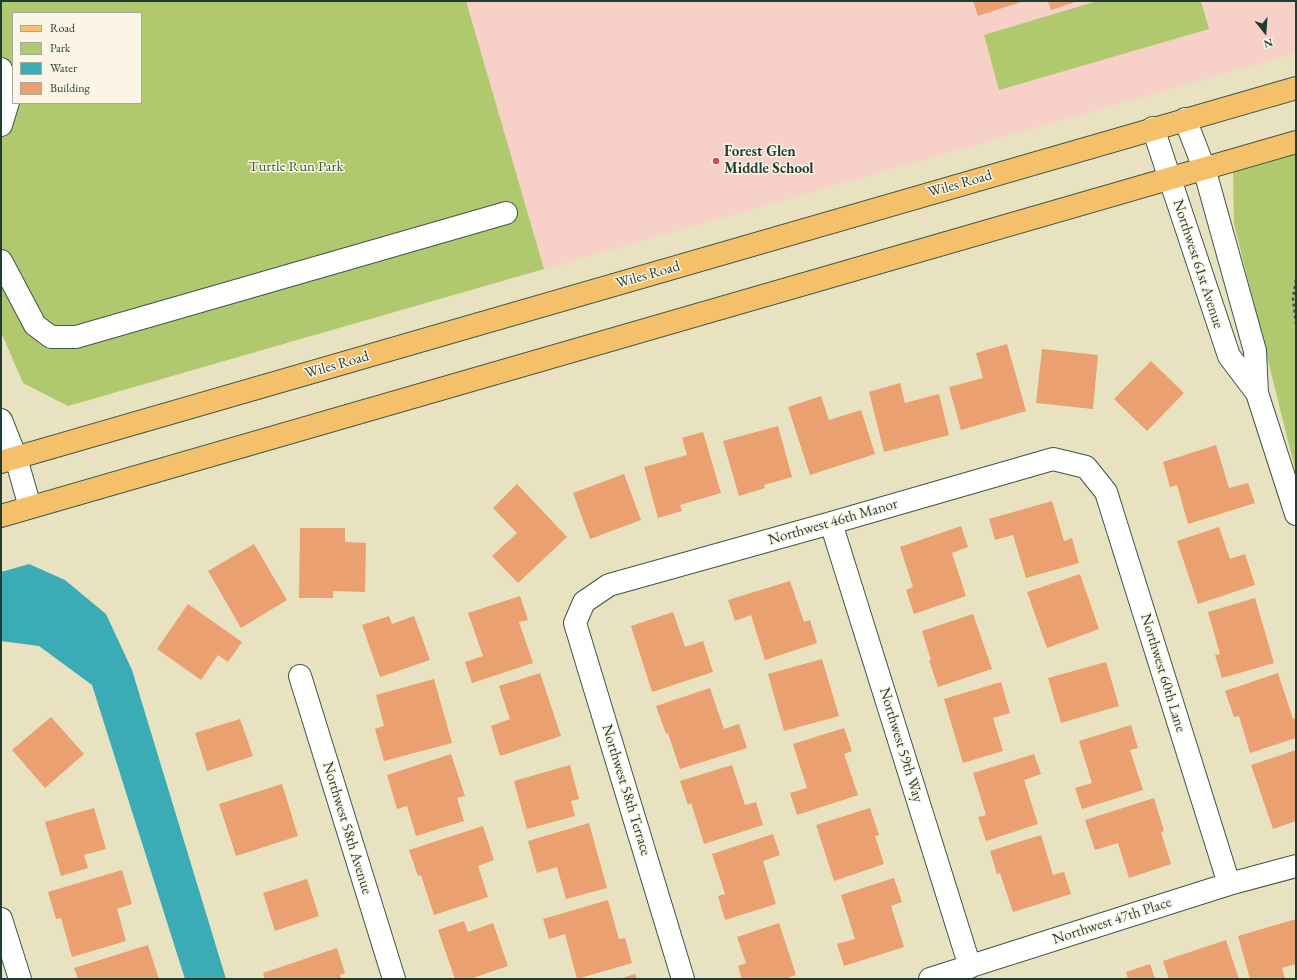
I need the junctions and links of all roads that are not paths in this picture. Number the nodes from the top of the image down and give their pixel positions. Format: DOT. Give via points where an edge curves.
graph roads {
  1 [pos="1,69"];
  2 [pos="1296,88"];
  3 [pos="1185,119"];
  4 [pos="1,126"];
  5 [pos="1153,128"];
  6 [pos="1296,142"];
  7 [pos="1204,168"];
  8 [pos="1169,178"];
  9 [pos="506,213"];
  10 [pos="1,260"];
  11 [pos="1257,393"];
  12 [pos="1,420"];
  13 [pos="8,460"];
  14 [pos="1086,467"];
  15 [pos="30,507"];
  16 [pos="1296,514"];
  17 [pos="1,516"];
  18 [pos="831,523"];
  19 [pos="584,602"];
  20 [pos="300,676"];
  21 [pos="1296,866"];
  22 [pos="1229,884"];
  23 [pos="1,919"];
  24 [pos="970,967"];
  25 [pos="20,979"];
  26 [pos="394,979"];
  27 [pos="683,979"];
  28 [pos="930,979"];
  1 -- 4 [label="street" via="8,102"];
  2 -- 3 [label="main road, Wiles Road"];
  3 -- 5 [label="main road, Wiles Road"];
  3 -- 7 [label="street, Northwest 61st Avenue"];
  5 -- 8 [label="street, Northwest 61st Avenue"];
  5 -- 13 [label="main road, Wiles Road"];
  6 -- 7 [label="main road"];
  7 -- 8 [label="main road"];
  7 -- 11 [label="street, Northwest 61st Avenue" via="1255,351"];
  8 -- 11 [label="street, Northwest 61st Avenue" via="1229,356"];
  8 -- 15 [label="main road"];
  9 -- 10 [label="street" via="76,337 51,337 35,325"];
  11 -- 16 [label="street, Northwest 61st Avenue"];
  12 -- 13 [label="street"];
  13 -- 15 [label="street"];
  14 -- 18 [label="street, Northwest 46th Manor" via="1053,459"];
  14 -- 22 [label="street, Northwest 60th Lane" via="1106,492"];
  15 -- 17 [label="main road"];
  18 -- 19 [label="street, Northwest 46th Manor" via="609,585"];
  18 -- 24 [label="street, Northwest 59th Way"];
  19 -- 27 [label="street, Northwest 58th Terrace" via="575,623"];
  20 -- 26 [label="street, Northwest 58th Avenue"];
  21 -- 22 [label="street, Northwest 47th Place"];
  22 -- 24 [label="street, Northwest 47th Place"];
  23 -- 25 [label="street"];
  24 -- 28 [label="street, Northwest 47th Place"];
}
